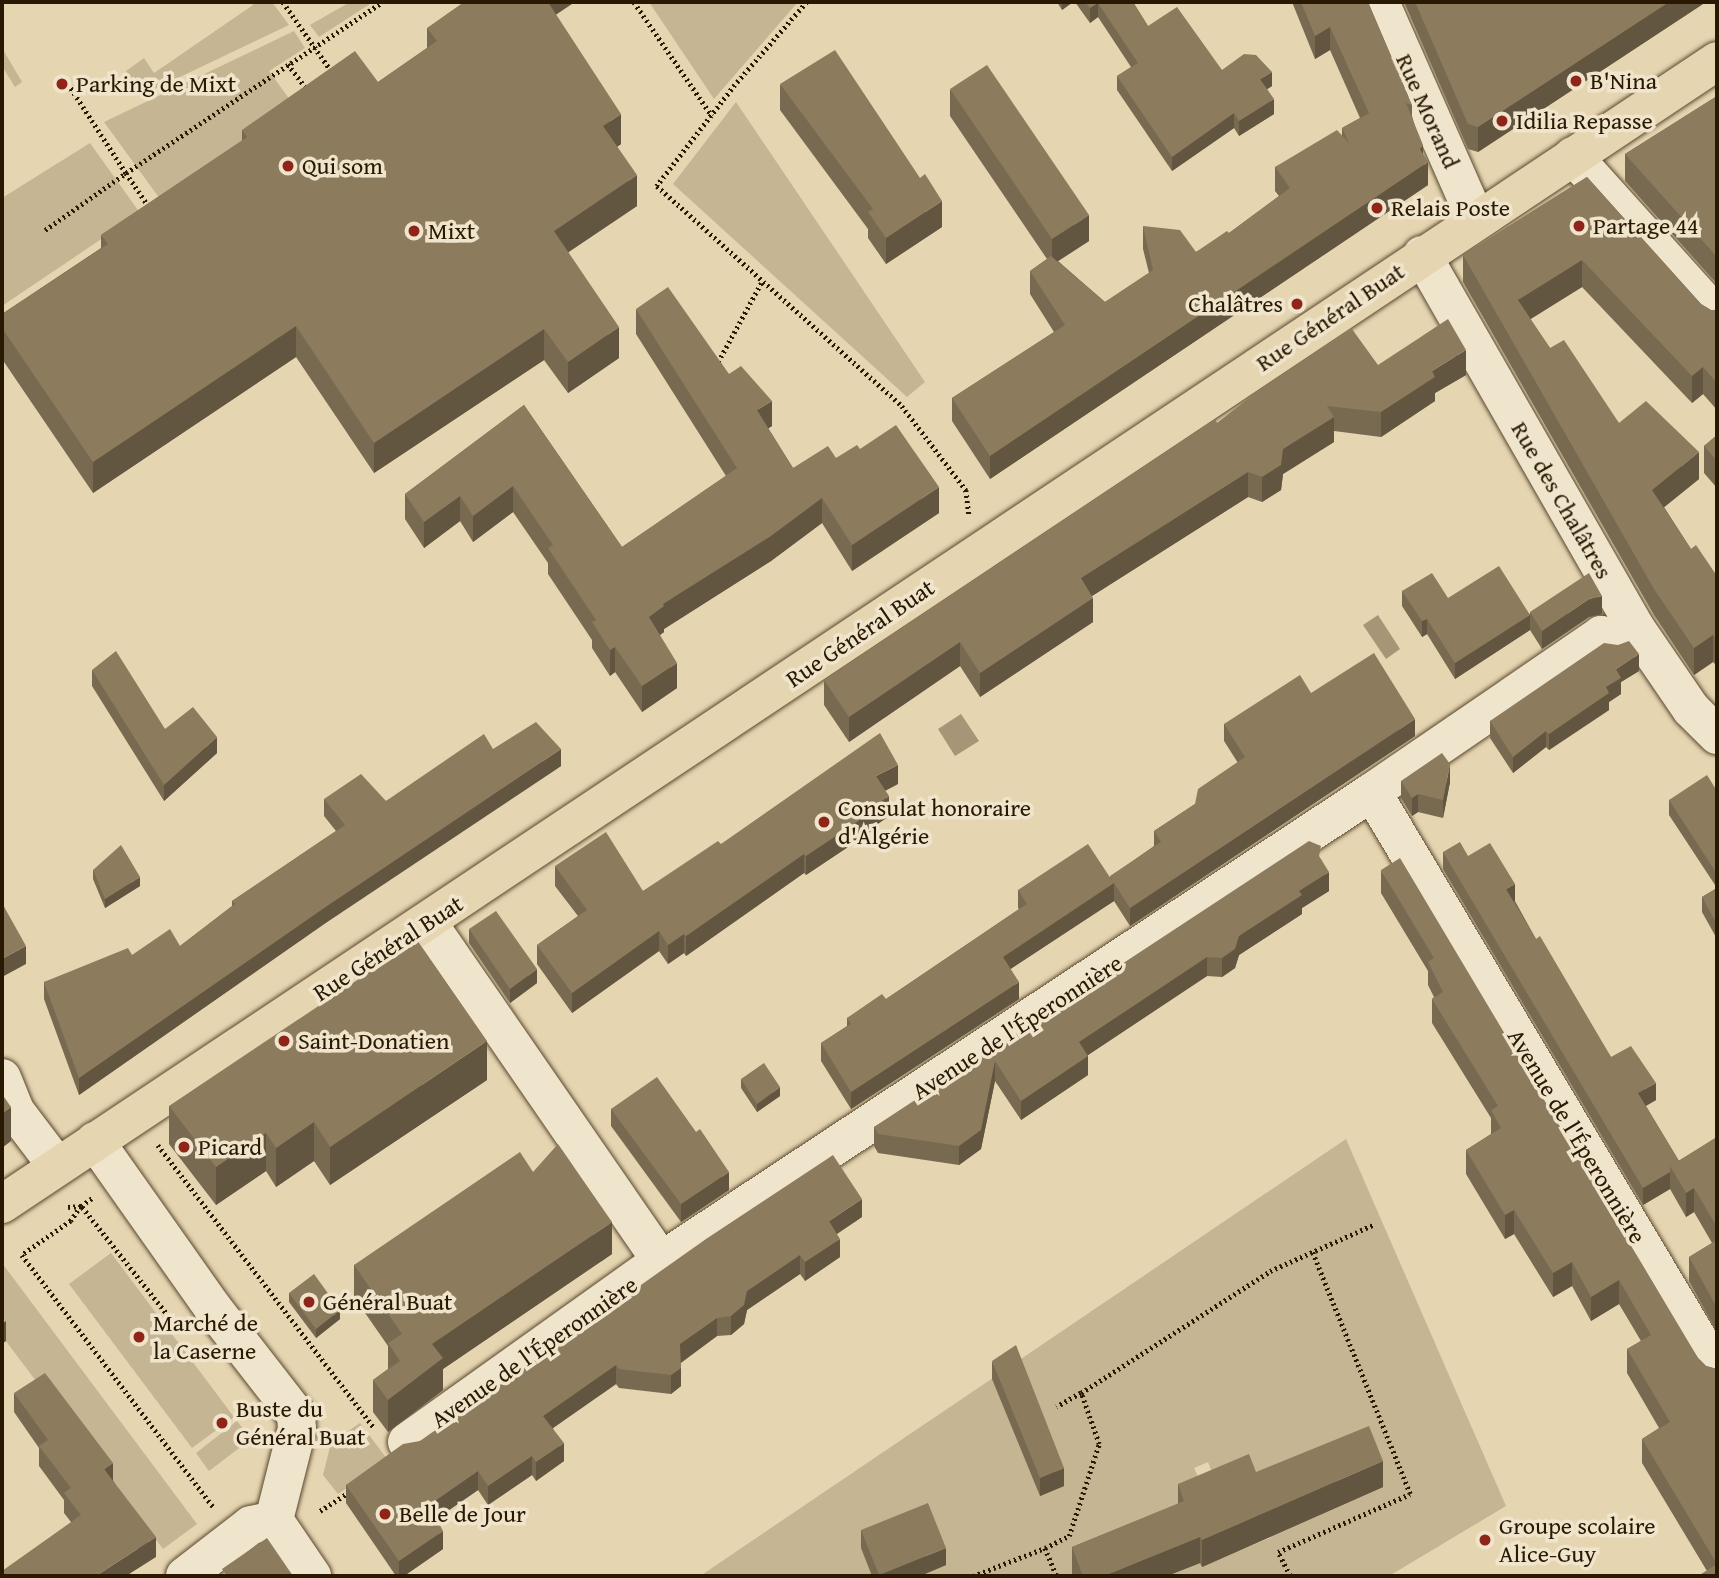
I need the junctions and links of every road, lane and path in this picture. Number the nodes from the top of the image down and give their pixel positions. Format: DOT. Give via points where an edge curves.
graph roads {
  1 [pos="283,2"];
  2 [pos="382,2"];
  3 [pos="634,2"];
  4 [pos="807,2"];
  5 [pos="1380,2"];
  6 [pos="314,47"];
  7 [pos="1717,61"];
  8 [pos="288,64"];
  9 [pos="65,79"];
  10 [pos="337,79"];
  11 [pos="314,100"];
  12 [pos="712,116"];
  13 [pos="1573,156"];
  14 [pos="125,173"];
  15 [pos="154,214"];
  16 [pos="1476,220"];
  17 [pos="45,230"];
  18 [pos="1422,255"];
  19 [pos="761,283"];
  20 [pos="1717,316"];
  21 [pos="712,372"];
  22 [pos="990,545"];
  23 [pos="1635,627"];
  24 [pos="1717,735"];
  25 [pos="1372,792"];
  26 [pos="428,923"];
  27 [pos="2,1078"];
  28 [pos="94,1141"];
  29 [pos="57,1166"];
  30 [pos="120,1177"];
  31 [pos="2,1204"];
  32 [pos="81,1206"];
  33 [pos="1373,1225"];
  34 [pos="1312,1252"];
  35 [pos="661,1261"];
  36 [pos="1717,1371"];
  37 [pos="1081,1393"];
  38 [pos="1057,1407"];
  39 [pos="394,1441"];
  40 [pos="353,1489"];
  41 [pos="320,1511"];
  42 [pos="263,1523"];
  43 [pos="1045,1548"];
  44 [pos="185,1576"];
  45 [pos="312,1576"];
  46 [pos="973,1576"];
  47 [pos="1056,1576"];
  48 [pos="1290,1576"];
  1 -- 6 [label="path"];
  2 -- 6 [label="path"];
  3 -- 12 [label="path"];
  4 -- 12 [label="path"];
  5 -- 16 [label="street, Rue Morand"];
  6 -- 8 [label="path"];
  6 -- 10 [label="path"];
  7 -- 13 [label="main road, Rue Général Buat"];
  8 -- 11 [label="path"];
  8 -- 14 [label="path"];
  9 -- 14 [label="path"];
  12 -- 19 [label="path" via="657,186"];
  13 -- 16 [label="main road, Rue Général Buat"];
  13 -- 20 [label="street"];
  14 -- 15 [label="path"];
  14 -- 17 [label="path"];
  16 -- 18 [label="main road, Rue Général Buat"];
  18 -- 22 [label="main road, Rue Général Buat"];
  18 -- 23 [label="street, Rue des Chalâtres"];
  19 -- 21 [label="path"];
  19 -- 22 [label="path" via="902,406 966,490 969,516"];
  22 -- 26 [label="main road, Rue Général Buat"];
  23 -- 24 [label="street, Rue des Chalâtres" via="1691,709"];
  23 -- 25 [label="street, Avenue de l'Éperonnière" via="1616,640 1601,635"];
  25 -- 35 [label="street, Avenue de l'Éperonnière"];
  25 -- 36 [label="street, Avenue de l'Éperonnière"];
  26 -- 28 [label="main road, Rue Général Buat"];
  26 -- 35 [label="street, Avenue de l'Éperonnière"];
  27 -- 29 [label="street" via="16,1112"];
  28 -- 29 [label="main road, Rue Général Buat"];
  28 -- 30 [label="street"];
  29 -- 31 [label="main road, Rue Général Buat"];
  30 -- 39 [label="path" via="158,1145"];
  30 -- 42 [label="street" via="296,1415 297,1429"];
  32 -- 42 [label="path" via="71,1221 22,1255 215,1510"];
  33 -- 34 [label="path"];
  34 -- 37 [label="path" via="1270,1270"];
  34 -- 48 [label="path" via="1409,1494 1278,1552"];
  35 -- 39 [label="street, Avenue de l'Éperonnière"];
  37 -- 38 [label="path"];
  37 -- 43 [label="path" via="1099,1444 1069,1536"];
  40 -- 41 [label="path"];
  42 -- 44 [label="street"];
  42 -- 45 [label="street"];
  43 -- 46 [label="path"];
  43 -- 47 [label="path"];
}
